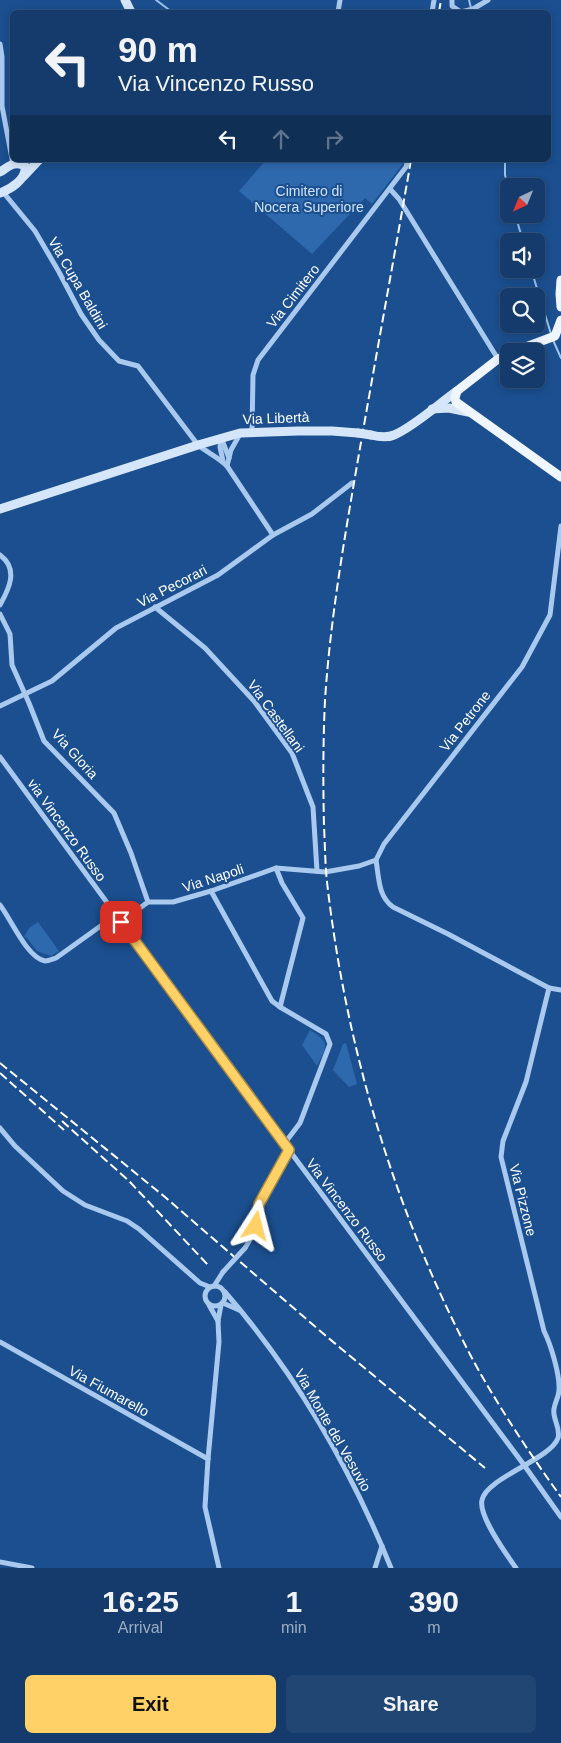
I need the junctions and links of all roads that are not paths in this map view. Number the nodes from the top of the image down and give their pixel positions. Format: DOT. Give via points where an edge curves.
graph roads {
  1 [pos="488,0"];
  2 [pos="470,10"];
  3 [pos="0,44"];
  4 [pos="10,144"];
  5 [pos="18,162"];
  6 [pos="37,162"];
  7 [pos="407,162"];
  8 [pos="14,163"];
  9 [pos="0,172"];
  10 [pos="23,177"];
  11 [pos="390,189"];
  12 [pos="1,193"];
  13 [pos="561,280"];
  14 [pos="561,307"];
  15 [pos="561,320"];
  16 [pos="558,338"];
  17 [pos="535,343"];
  18 [pos="498,359"];
  19 [pos="456,390"];
  20 [pos="432,409"];
  21 [pos="472,413"];
  22 [pos="252,431"];
  23 [pos="240,433"];
  24 [pos="221,438"];
  25 [pos="198,445"];
  26 [pos="229,458"];
  27 [pos="225,464"];
  28 [pos="561,477"];
  29 [pos="352,483"];
  30 [pos="0,510"];
  31 [pos="561,526"];
  32 [pos="273,535"];
  33 [pos="0,555"];
  34 [pos="0,605"];
  35 [pos="155,608"];
  36 [pos="0,614"];
  37 [pos="24,693"];
  38 [pos="0,706"];
  39 [pos="0,757"];
  40 [pos="376,860"];
  41 [pos="276,868"];
  42 [pos="316,872"];
  43 [pos="212,891"];
  44 [pos="148,902"];
  45 [pos="0,905"];
  46 [pos="116,915"];
  47 [pos="121,922"];
  48 [pos="549,988"];
  49 [pos="561,990"];
  50 [pos="280,1007"];
  51 [pos="0,1128"];
  52 [pos="284,1144"];
  53 [pos="289,1150"];
  54 [pos="222,1274"];
  55 [pos="200,1283"];
  56 [pos="212,1287"];
  57 [pos="224,1291"];
  58 [pos="205,1295"];
  59 [pos="209,1304"];
  60 [pos="222,1304"];
  61 [pos="242,1311"];
  62 [pos="218,1321"];
  63 [pos="0,1342"];
  64 [pos="560,1390"];
  65 [pos="208,1459"];
  66 [pos="524,1464"];
  67 [pos="561,1517"];
  68 [pos="382,1546"];
  69 [pos="0,1562"];
  70 [pos="32,1568"];
  71 [pos="218,1568"];
  72 [pos="376,1568"];
  73 [pos="392,1568"];
  74 [pos="516,1568"];
  1 -- 2 [label="street"];
  3 -- 4 [label="street" via="2,106"];
  5 -- 8 [label="main road"];
  6 -- 10 [label="main road"];
  7 -- 11 [label="street, Via Cimitero"];
  8 -- 9 [label="main road"];
  8 -- 10 [label="main road" via="25,166"];
  10 -- 12 [label="main road"];
  11 -- 18 [label="street"];
  11 -- 22 [label="street, Via Cimitero" via="258,360 253,375"];
  12 -- 25 [label="street, Via Cupa Baldini" via="34,231 99,340 119,361 138,366"];
  13 -- 14 [label="main road"];
  15 -- 16 [label="main road"];
  16 -- 17 [label="main road"];
  18 -- 19 [label="main road, Via Libertà"];
  19 -- 20 [label="main road, Via Libertà"];
  19 -- 21 [label="main road" via="456,402"];
  20 -- 21 [label="main road" via="449,408"];
  20 -- 22 [label="main road, Via Libertà, bridge" via="406,429 381,437 332,431"];
  21 -- 28 [label="main road"];
  22 -- 23 [label="main road, Via Libertà"];
  23 -- 24 [label="main road, Via Libertà"];
  23 -- 26 [label="street"];
  24 -- 25 [label="main road, Via Libertà"];
  24 -- 26 [label="street"];
  24 -- 27 [label="street"];
  25 -- 27 [label="street, Via Cupa Baldini"];
  25 -- 30 [label="main road, Via Libertà"];
  26 -- 27 [label="street"];
  27 -- 32 [label="street"];
  29 -- 32 [label="street, Via Pecorari" via="312,514"];
  31 -- 40 [label="street, Via Petrone" via="550,615 522,667 384,844"];
  32 -- 35 [label="street, Via Pecorari" via="218,575"];
  33 -- 34 [label="street" via="12,572"];
  35 -- 37 [label="street, Via Pecorari" via="116,628 52,680"];
  35 -- 42 [label="street, Via Castellani" via="204,648 254,701 292,753 313,807"];
  36 -- 37 [label="street, Via Gloria" via="10,634 12,665"];
  37 -- 38 [label="street, Via Pecorari"];
  37 -- 44 [label="street, Via Gloria" via="44,741 114,813"];
  39 -- 46 [label="street, via Vincenzo Russo"];
  40 -- 42 [label="street" via="359,866"];
  40 -- 48 [label="street" via="380,890 385,901 393,907"];
  41 -- 42 [label="street, Via Napoli"];
  41 -- 43 [label="street, Via Napoli"];
  41 -- 50 [label="street" via="302,918"];
  43 -- 44 [label="street, Via Napoli" via="173,902"];
  43 -- 50 [label="street" via="272,1001"];
  44 -- 47 [label="street"];
  45 -- 46 [label="street" via="29,950 46,961 56,958"];
  46 -- 47 [label="street, Via Vincenzo Russo"];
  47 -- 52 [label="street, Via Vincenzo Russo"];
  48 -- 49 [label="street"];
  48 -- 64 [label="street, Via Pizzone" via="526,1082 503,1141 501,1157"];
  50 -- 52 [label="street" via="326,1034 330,1044 300,1123"];
  51 -- 55 [label="street, Via Monte del Vesuvio" via="63,1191 85,1205 138,1229"];
  52 -- 53 [label="street, Via Vincenzo Russo"];
  53 -- 54 [label="street, bridge" via="259,1204 254,1233"];
  53 -- 66 [label="street, Via Vincenzo Russo"];
  54 -- 56 [label="street"];
  54 -- 57 [label="street"];
  55 -- 56 [label="street, Via Monte del Vesuvio"];
  55 -- 58 [label="street, Via Monte del Vesuvio"];
  56 -- 57 [label="street, Via Monte del Vesuvio"];
  56 -- 58 [label="street"];
  57 -- 60 [label="street" via="226,1298"];
  57 -- 61 [label="street, Via Monte del Vesuvio"];
  58 -- 59 [label="street, Via Monte del Vesuvio"];
  59 -- 60 [label="street" via="215,1307"];
  59 -- 62 [label="street, Via Monte del Vesuvio"];
  60 -- 61 [label="street"];
  60 -- 62 [label="street"];
  61 -- 68 [label="street, Via Monte del Vesuvio" via="312,1411 350,1478"];
  62 -- 65 [label="street" via="219,1342"];
  63 -- 65 [label="street, Via Fiumarello"];
  64 -- 66 [label="street, Via Pizzone" via="553,1411 558,1439 551,1448"];
  65 -- 71 [label="street" via="205,1507"];
  66 -- 67 [label="street, Via Vincenzo Russo"];
  66 -- 74 [label="street, Via Pizzone" via="488,1490 482,1499 494,1536"];
  68 -- 72 [label="street"];
  68 -- 73 [label="street, Via Monte del Vesuvio"];
  69 -- 70 [label="street"];
}
